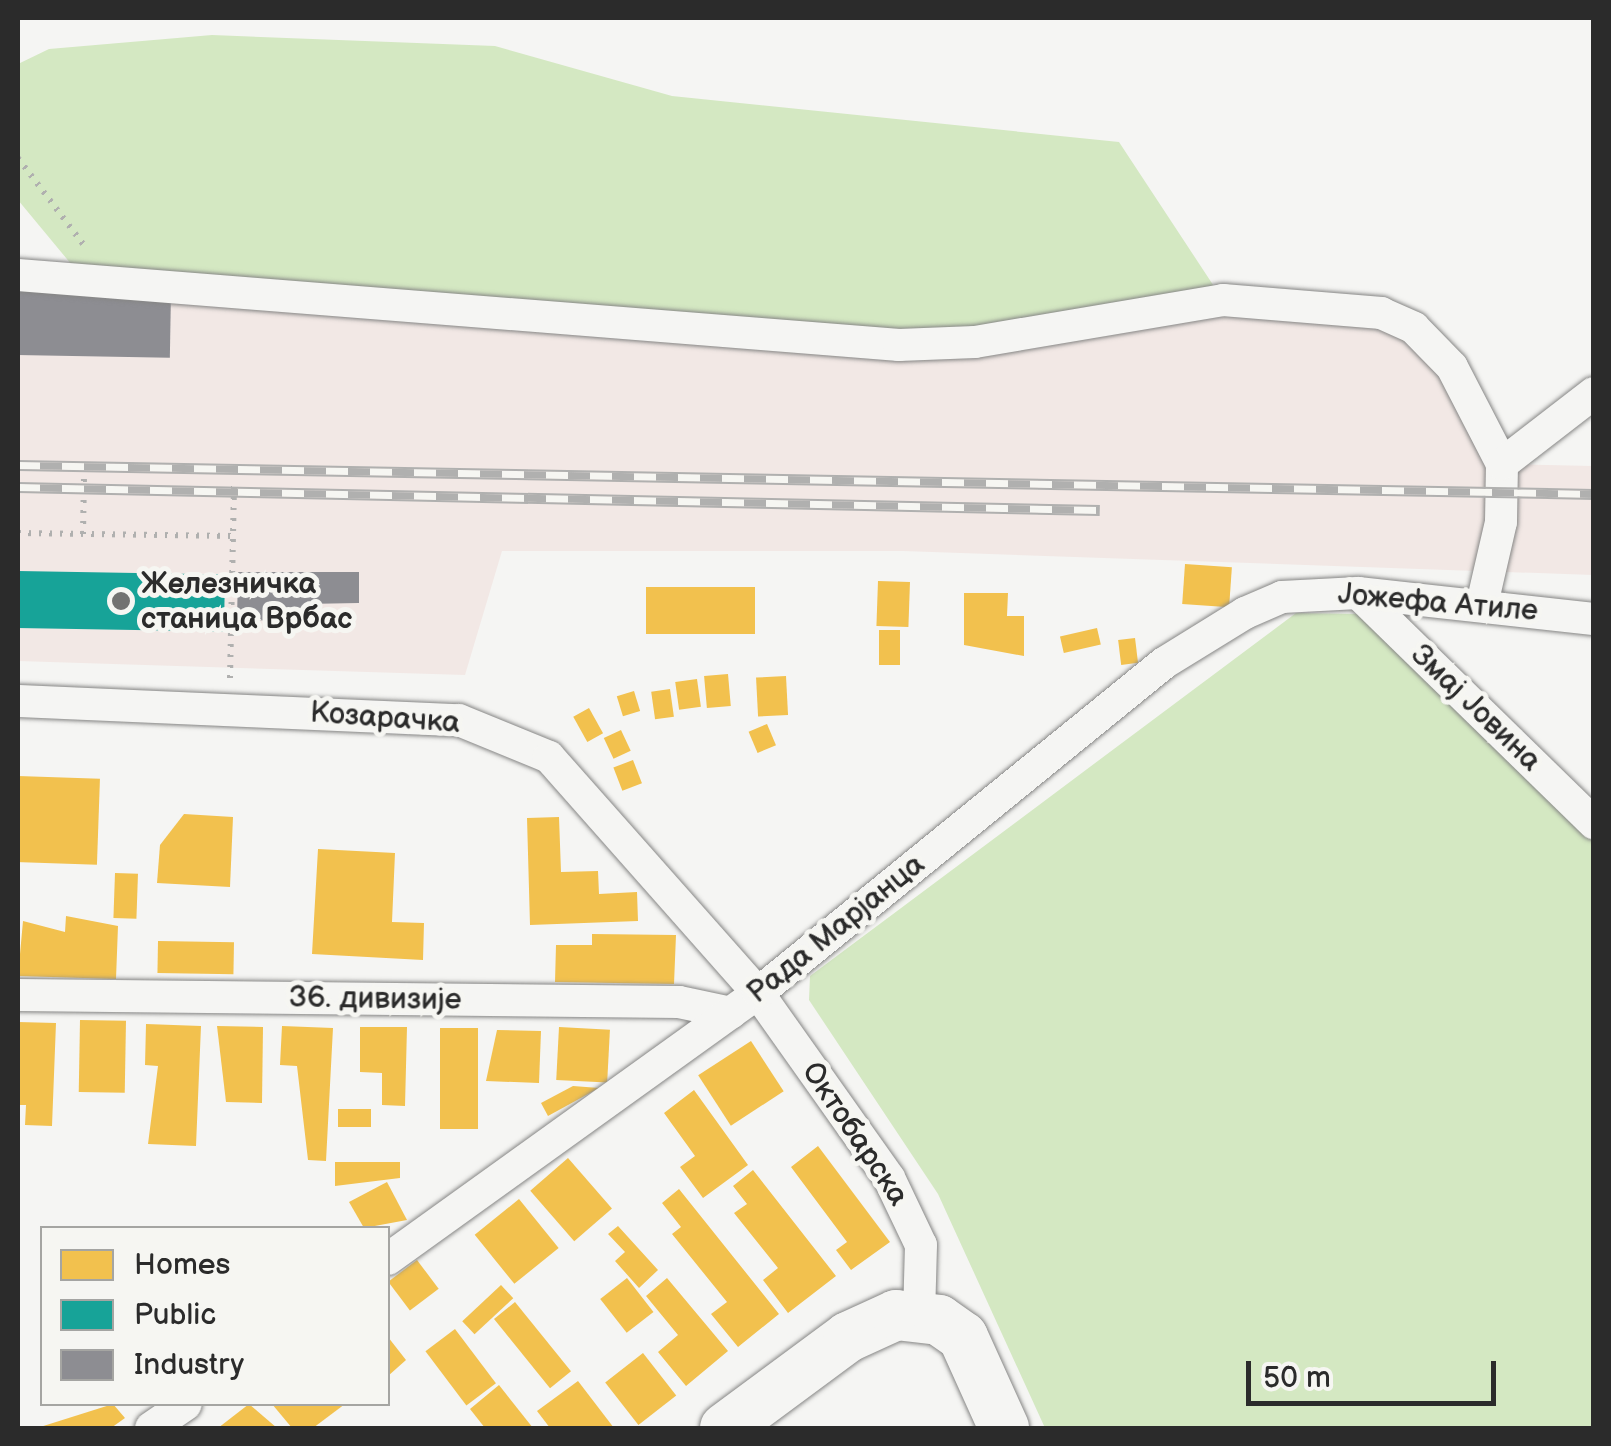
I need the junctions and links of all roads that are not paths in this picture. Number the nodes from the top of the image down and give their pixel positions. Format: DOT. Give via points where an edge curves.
graph roads {
  1 [pos="18,275"];
  2 [pos="1594,393"];
  3 [pos="1502,464"];
  4 [pos="1358,593"];
  5 [pos="1282,597"];
  6 [pos="1482,604"];
  7 [pos="1594,618"];
  8 [pos="18,701"];
  9 [pos="1594,823"];
  10 [pos="758,994"];
  11 [pos="18,995"];
  12 [pos="731,1013"];
  13 [pos="390,1258"];
  14 [pos="919,1316"];
  15 [pos="183,1406"];
  16 [pos="152,1428"];
  17 [pos="725,1428"];
  18 [pos="1004,1428"];
  1 -- 3 [label="street" via="108,277 899,345 975,342 1223,300 1354,307 1402,322 1432,345"];
  2 -- 3 [label="street"];
  3 -- 6 [label="street" via="1501,522"];
  4 -- 5 [label="street, Јожефа Атиле"];
  4 -- 6 [label="street, Јожефа Атиле"];
  4 -- 9 [label="street, Змај Јовина"];
  5 -- 10 [label="street, Рада Марјанца" via="1164,663"];
  6 -- 7 [label="street, Јожефа Атиле"];
  8 -- 10 [label="street, Козарачка" via="459,720 524,741 572,776"];
  10 -- 12 [label="street, Рада Марјанца"];
  10 -- 14 [label="street, Октобарска" via="912,1220 921,1246"];
  11 -- 12 [label="street, 36. дивизије" via="678,1002"];
  12 -- 13 [label="street, Рада Марјанца"];
  14 -- 17 [label="main road" via="896,1315 848,1337"];
  14 -- 18 [label="main road" via="963,1337"];
  15 -- 16 [label="street"];
}
